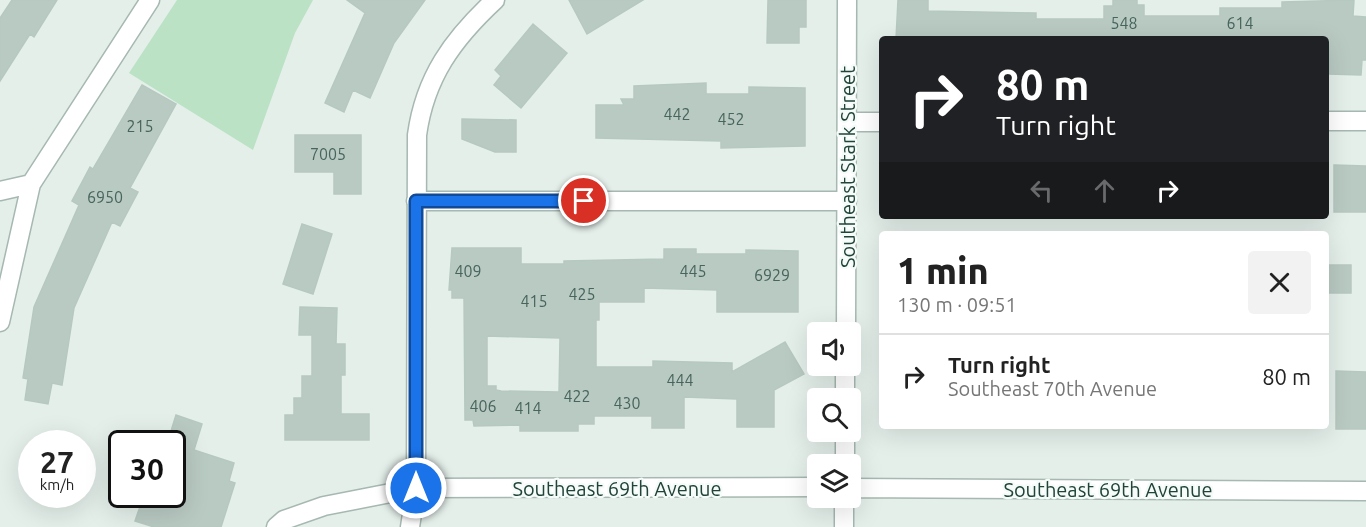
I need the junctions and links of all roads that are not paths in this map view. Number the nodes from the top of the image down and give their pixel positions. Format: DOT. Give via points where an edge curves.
graph roads {
  1 [pos="150,0"];
  2 [pos="495,0"];
  3 [pos="847,0"];
  4 [pos="1329,121"];
  5 [pos="1366,121"];
  6 [pos="847,122"];
  7 [pos="879,122"];
  8 [pos="31,184"];
  9 [pos="0,191"];
  10 [pos="416,201"];
  11 [pos="847,201"];
  12 [pos="0,322"];
  13 [pos="846,322"];
  14 [pos="416,488"];
  15 [pos="807,488"];
  16 [pos="861,488"];
  17 [pos="1366,491"];
  18 [pos="844,508"];
  19 [pos="276,527"];
  20 [pos="410,527"];
  21 [pos="844,527"];
  1 -- 8 [label="street"];
  2 -- 10 [label="street" via="468,27 426,90 417,135"];
  3 -- 6 [label="street, Southeast Stark Street"];
  4 -- 5 [label="street"];
  6 -- 7 [label="street"];
  6 -- 11 [label="street, Southeast Stark Street"];
  8 -- 9 [label="street"];
  8 -- 12 [label="street"];
  10 -- 11 [label="street"];
  10 -- 14 [label="street"];
  11 -- 13 [label="street, Southeast Stark Street"];
  14 -- 15 [label="street, Southeast 69th Avenue"];
  14 -- 19 [label="street, Southeast 69th Avenue" via="324,506"];
  14 -- 20 [label="street"];
  16 -- 17 [label="street, Southeast 69th Avenue"];
  18 -- 21 [label="street"];
}
